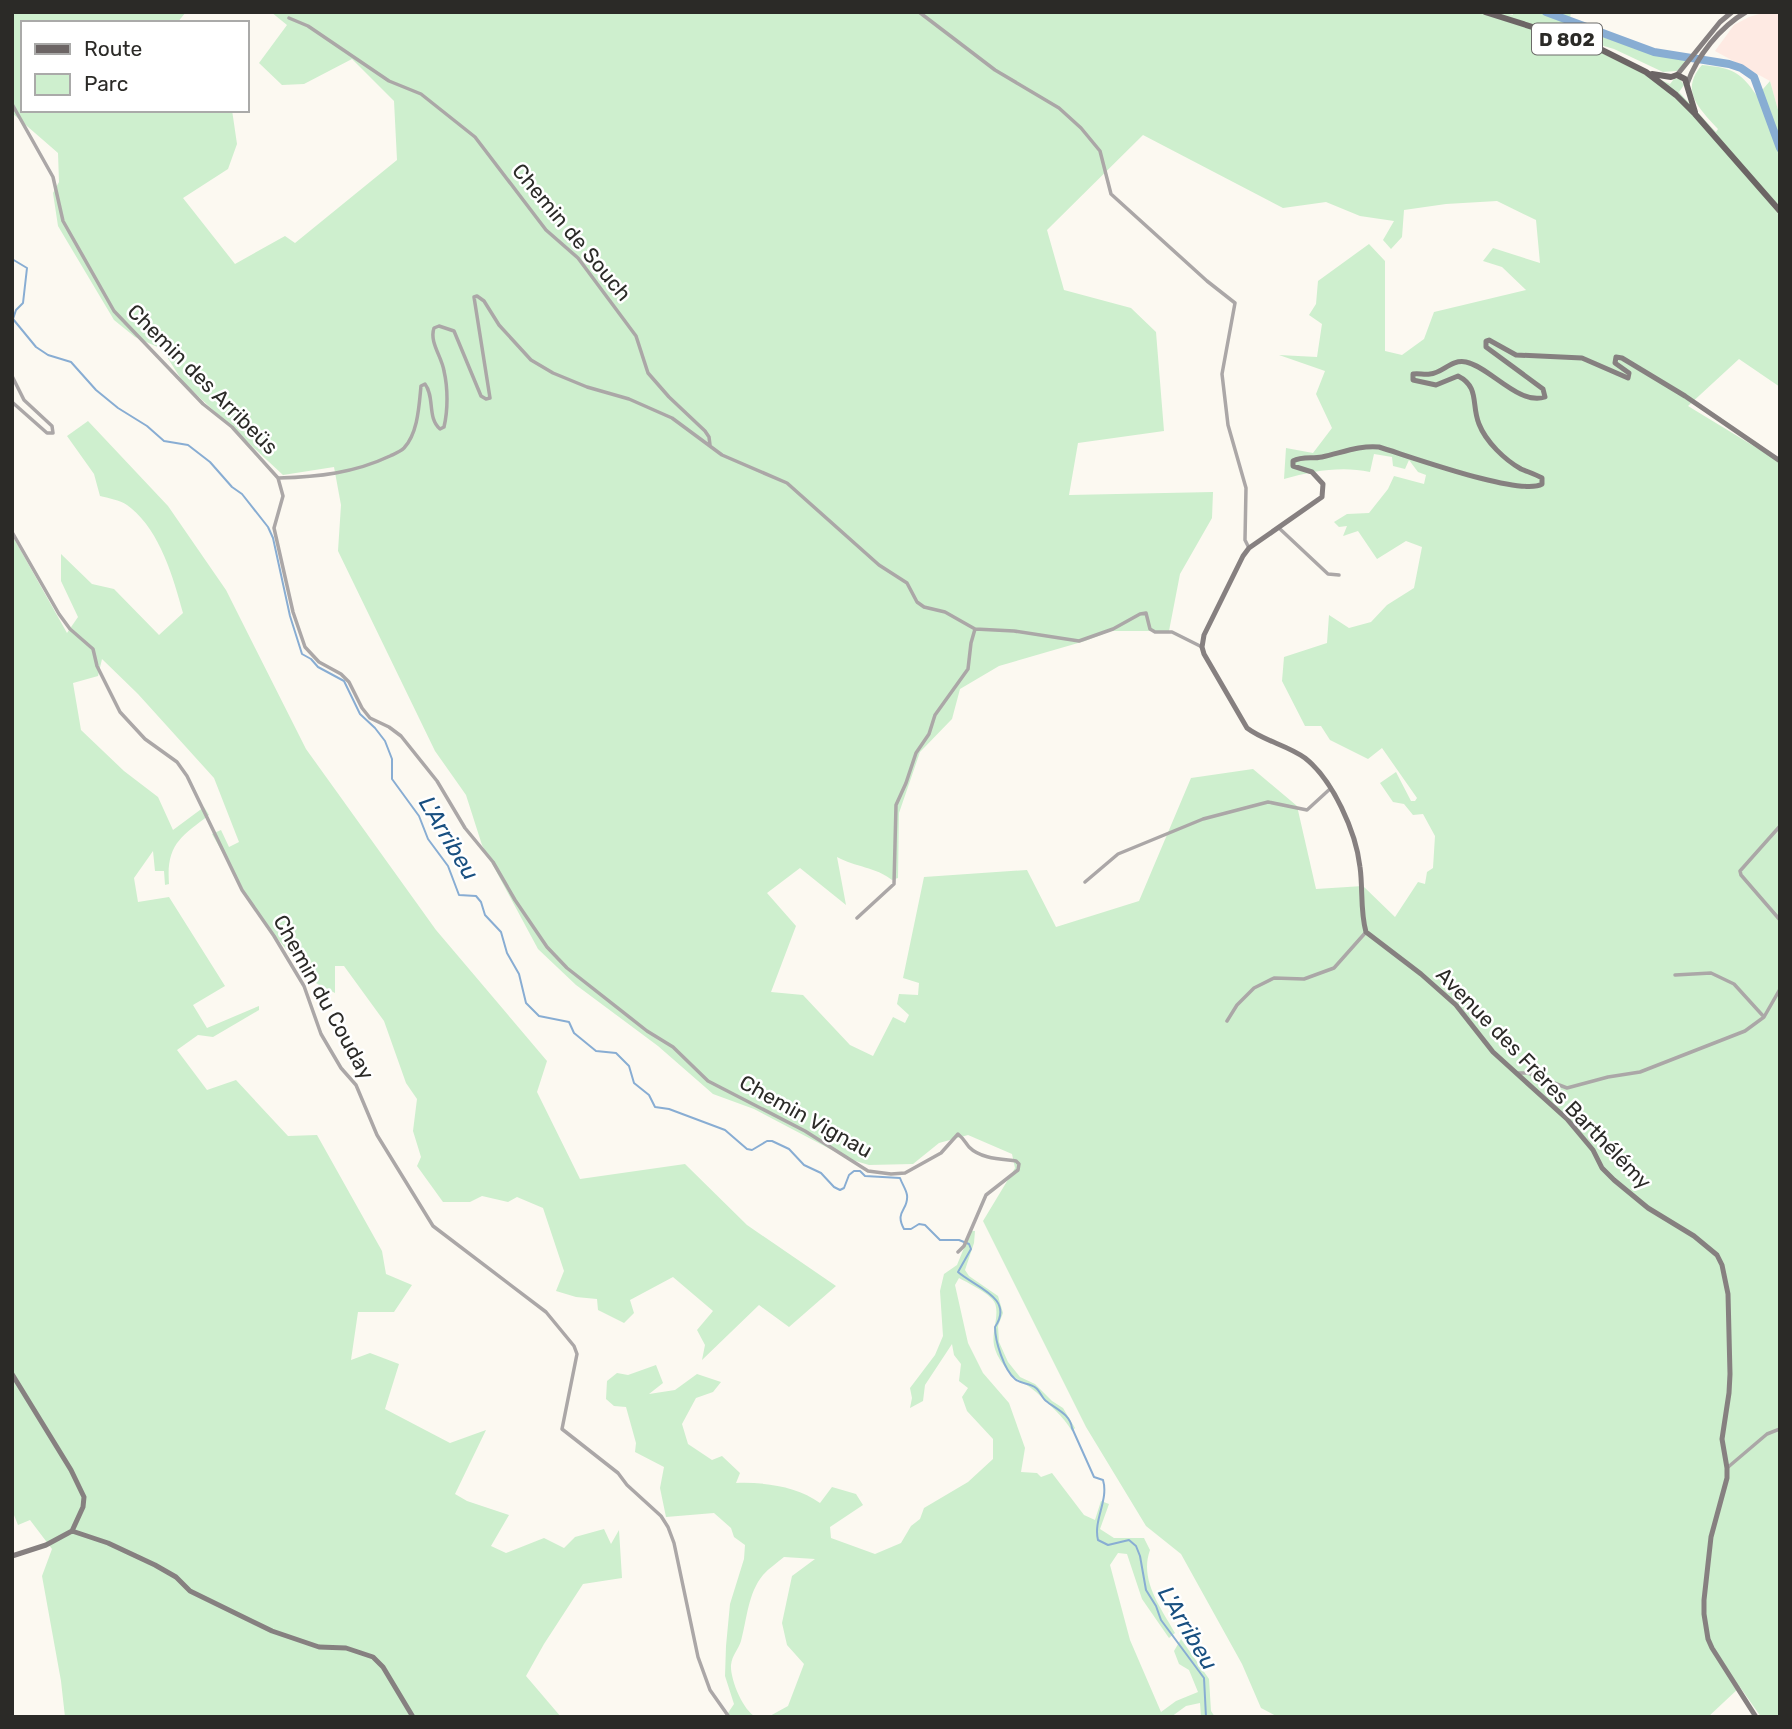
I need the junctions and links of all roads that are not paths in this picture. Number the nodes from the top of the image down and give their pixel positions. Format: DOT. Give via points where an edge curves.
graph roads {
  1 [pos="919,12"];
  2 [pos="1485,12"];
  3 [pos="1732,12"];
  4 [pos="1746,12"];
  5 [pos="289,18"];
  6 [pos="1700,54"];
  7 [pos="1692,64"];
  8 [pos="1646,72"];
  9 [pos="1674,76"];
  10 [pos="1687,86"];
  11 [pos="1668,89"];
  12 [pos="1676,95"];
  13 [pos="12,104"];
  14 [pos="1695,114"];
  15 [pos="1780,211"];
  16 [pos="12,376"];
  17 [pos="12,402"];
  18 [pos="710,445"];
  19 [pos="1780,461"];
  20 [pos="278,478"];
  21 [pos="1280,529"];
  22 [pos="12,532"];
  23 [pos="1250,548"];
  24 [pos="1339,575"];
  25 [pos="975,629"];
  26 [pos="1202,647"];
  27 [pos="1331,788"];
  28 [pos="1780,826"];
  29 [pos="1085,882"];
  30 [pos="856,918"];
  31 [pos="1780,920"];
  32 [pos="1366,932"];
  33 [pos="567,968"];
  34 [pos="1675,975"];
  35 [pos="1780,989"];
  36 [pos="1764,1017"];
  37 [pos="1227,1021"];
  38 [pos="1516,1074"];
  39 [pos="958,1252"];
  40 [pos="12,1374"];
  41 [pos="1780,1429"];
  42 [pos="1727,1468"];
  43 [pos="72,1531"];
  44 [pos="12,1556"];
  45 [pos="413,1717"];
  46 [pos="729,1717"];
  47 [pos="1756,1717"];
  1 -- 23 [label="street" via="995,70 1059,107 1100,151 1111,194 1235,303 1222,374 1228,425 1246,488 1245,540"];
  2 -- 8 [label="main road, D 802" via="1596,47"];
  3 -- 6 [label="street"];
  4 -- 6 [label="street"];
  5 -- 18 [label="street, Chemin de Souch" via="389,81 421,94 475,136 546,230 578,258 636,336 648,373 705,431"];
  6 -- 7 [label="street"];
  7 -- 9 [label="street"];
  7 -- 10 [label="street"];
  8 -- 9 [label="main road, D 802"];
  8 -- 11 [label="main road, D 802"];
  9 -- 10 [label="main road" via="1685,79"];
  9 -- 11 [label="main road"];
  10 -- 12 [label="main road"];
  10 -- 14 [label="main road"];
  11 -- 12 [label="main road"];
  12 -- 14 [label="main road"];
  13 -- 20 [label="street, Chemin des Arribeüs" via="53,177 63,221 114,311"];
  14 -- 15 [label="main road"];
  16 -- 17 [label="street" via="24,400 52,426 52,433"];
  18 -- 20 [label="street" via="672,418 586,387 531,360 477,296 474,303 490,398 481,396 454,331 439,326 432,334 446,382 443,427 433,422 431,395 425,384 412,435 403,449 344,472"];
  18 -- 25 [label="street, Chemin de Souch" via="722,455 787,483 879,565 907,583 917,602"];
  19 -- 21 [label="street" via="1622,358 1616,357 1615,363 1629,373 1628,378 1573,356 1516,355 1489,340 1486,347 1543,389 1545,397 1519,393 1467,362 1449,364 1430,374 1413,374 1413,380 1436,385 1458,376 1470,384 1479,425 1489,440 1510,461 1542,478 1542,484 1535,488 1510,485 1379,447 1297,458 1293,466 1317,476 1324,492"];
  20 -- 33 [label="street, Chemin des Arribeüs" via="283,496 275,537 305,647 349,682 370,718 401,736 437,781 547,947"];
  21 -- 23 [label="street"];
  21 -- 24 [label="street" via="1328,574"];
  22 -- 46 [label="street, Chemin du Couday" via="59,614 93,649 120,712 187,776 242,890 304,986 321,1034 356,1085 377,1135 433,1226 546,1312 574,1346 577,1354 562,1429 618,1473 668,1527 698,1657 710,1690"];
  23 -- 26 [label="street" via="1203,635"];
  25 -- 26 [label="street" via="1079,641 1146,613 1150,629 1172,632"];
  25 -- 30 [label="street" via="968,668 935,715 895,805 894,884"];
  26 -- 27 [label="street" via="1247,728 1304,758"];
  27 -- 29 [label="street" via="1307,810 1268,802 1203,819 1118,853"];
  27 -- 32 [label="street" via="1342,806 1360,864"];
  28 -- 31 [label="street" via="1740,871"];
  32 -- 37 [label="street" via="1334,968 1304,979 1274,978 1254,988"];
  32 -- 38 [label="street, Avenue des Frères Barthélémy" via="1456,1005"];
  33 -- 39 [label="street, Chemin Vignau" via="673,1046 708,1081 805,1131 868,1171 905,1173 941,1153 958,1134 980,1154 1016,1161 1018,1170 986,1195"];
  34 -- 36 [label="street" via="1711,972 1734,984"];
  35 -- 36 [label="street"];
  36 -- 38 [label="street" via="1745,1031 1640,1072 1577,1087"];
  38 -- 42 [label="street, Avenue des Frères Barthélémy" via="1567,1119 1614,1180 1717,1255 1729,1306 1729,1393 1722,1439"];
  40 -- 43 [label="street" via="84,1497"];
  41 -- 42 [label="street" via="1766,1434"];
  42 -- 47 [label="street, Avenue des Frères Barthélémy" via="1711,1537 1704,1614 1712,1648"];
  43 -- 44 [label="street"];
  43 -- 45 [label="street" via="155,1564 190,1591 272,1631 319,1647 346,1648 373,1657"];
}
